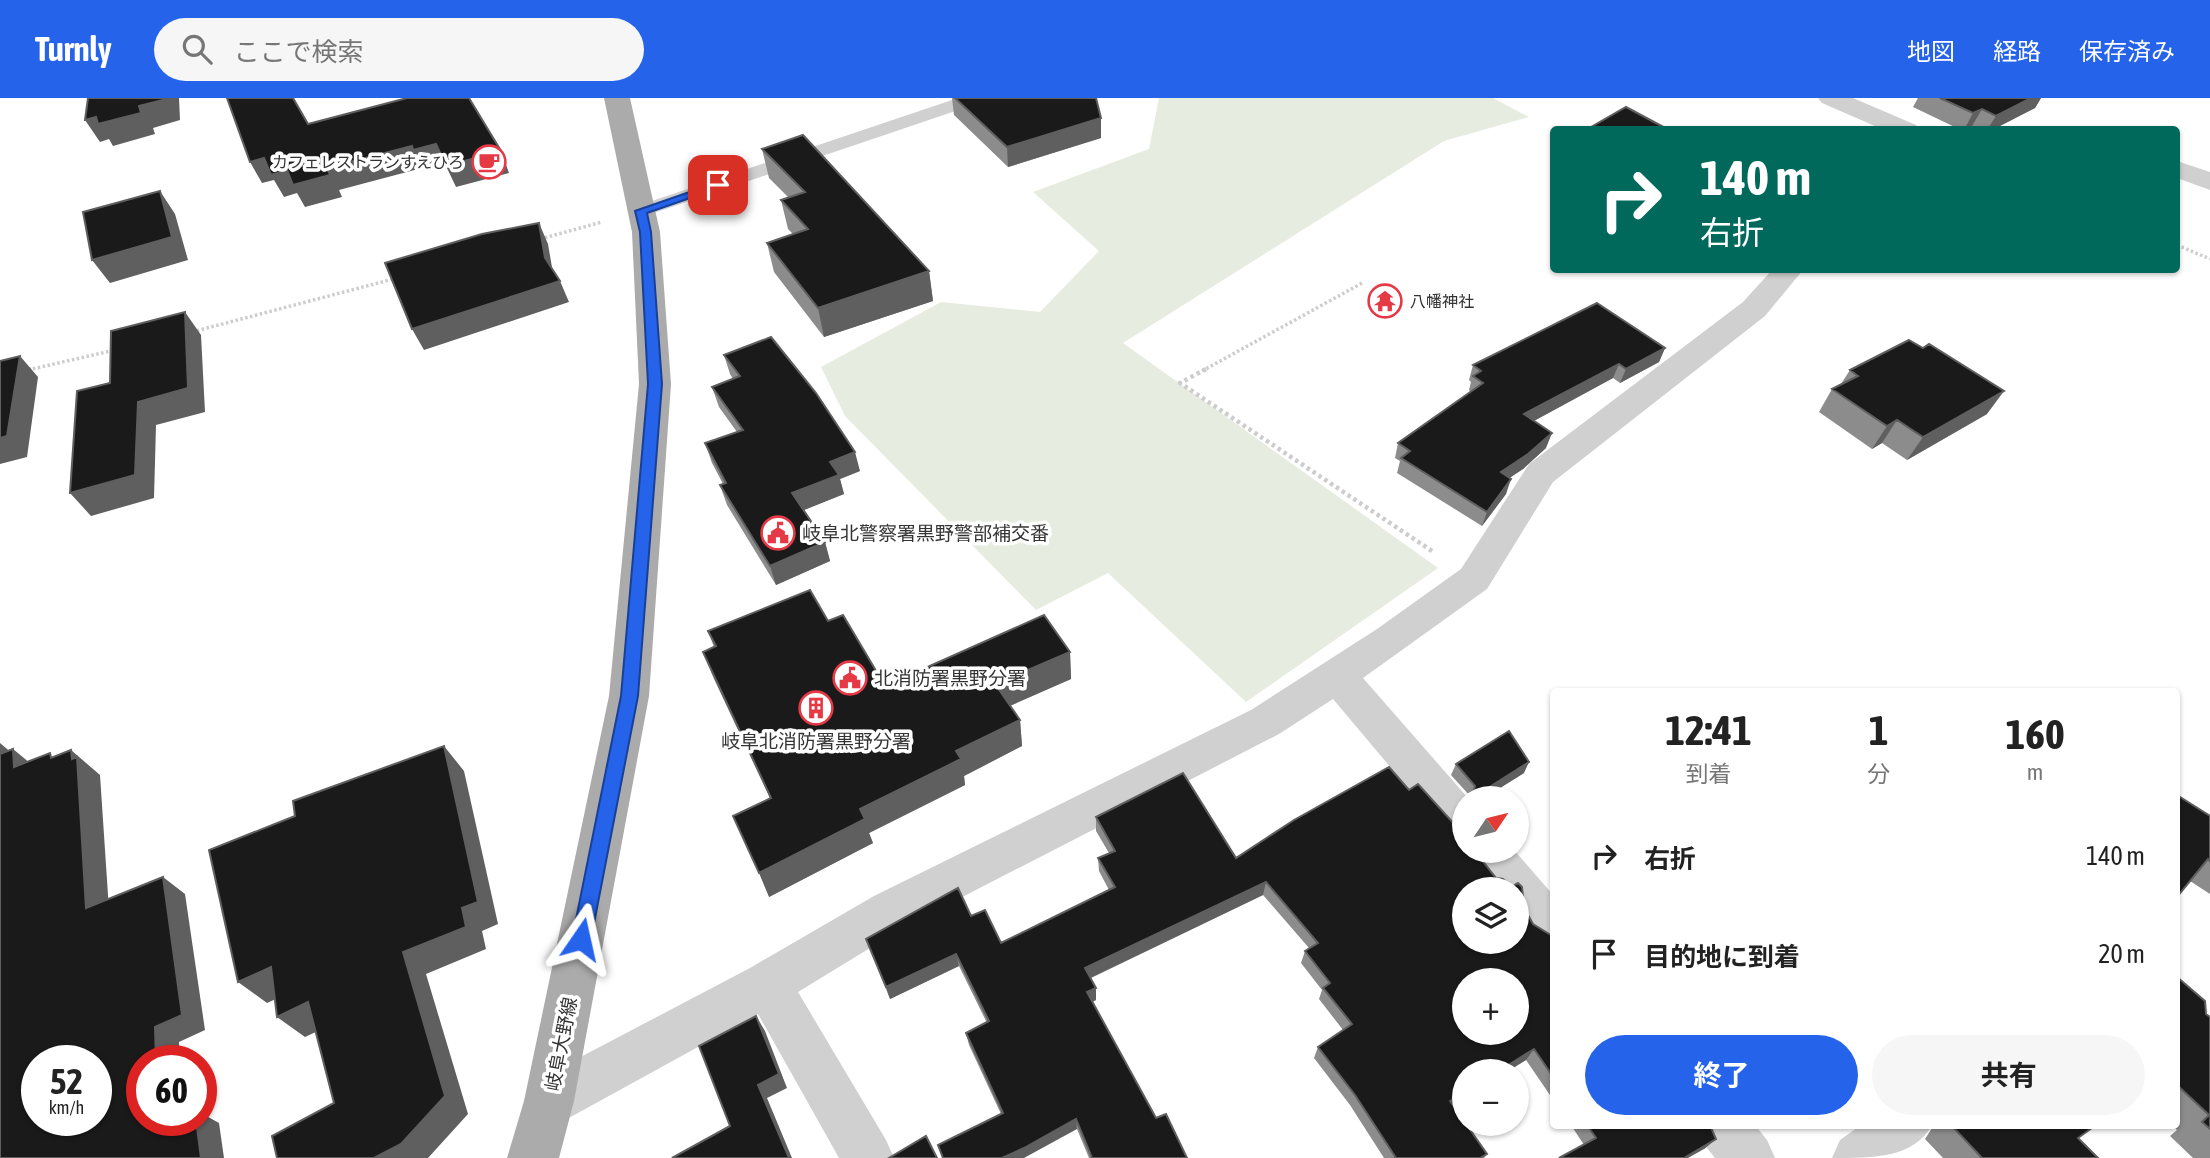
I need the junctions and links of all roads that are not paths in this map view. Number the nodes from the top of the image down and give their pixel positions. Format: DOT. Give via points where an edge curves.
graph roads {
  1 [pos="617,98"];
  2 [pos="976,98"];
  3 [pos="1831,98"];
  4 [pos="1898,126"];
  5 [pos="2180,170"];
  6 [pos="2210,182"];
  7 [pos="641,211"];
  8 [pos="1785,273"];
  9 [pos="1337,676"];
  10 [pos="1452,810"];
  11 [pos="1497,863"];
  12 [pos="1550,925"];
  13 [pos="768,984"];
  14 [pos="549,1101"];
  15 [pos="1724,1129"];
  16 [pos="1901,1129"];
  17 [pos="533,1158"];
  18 [pos="868,1158"];
  19 [pos="1749,1158"];
  20 [pos="1858,1158"];
  1 -- 7 [label="main road, 岐阜大野線"];
  2 -- 7 [label="lane"];
  3 -- 4 [label="street"];
  5 -- 6 [label="street"];
  7 -- 14 [label="main road, 岐阜大野線" via="655,384 629,696"];
  8 -- 9 [label="street" via="1754,309 1541,473 1474,579"];
  9 -- 10 [label="street"];
  9 -- 13 [label="street" via="1265,722 890,911"];
  11 -- 12 [label="street"];
  13 -- 14 [label="street"];
  13 -- 18 [label="street"];
  14 -- 17 [label="main road, 岐阜大野線"];
  15 -- 19 [label="street"];
  16 -- 20 [label="street"];
}
